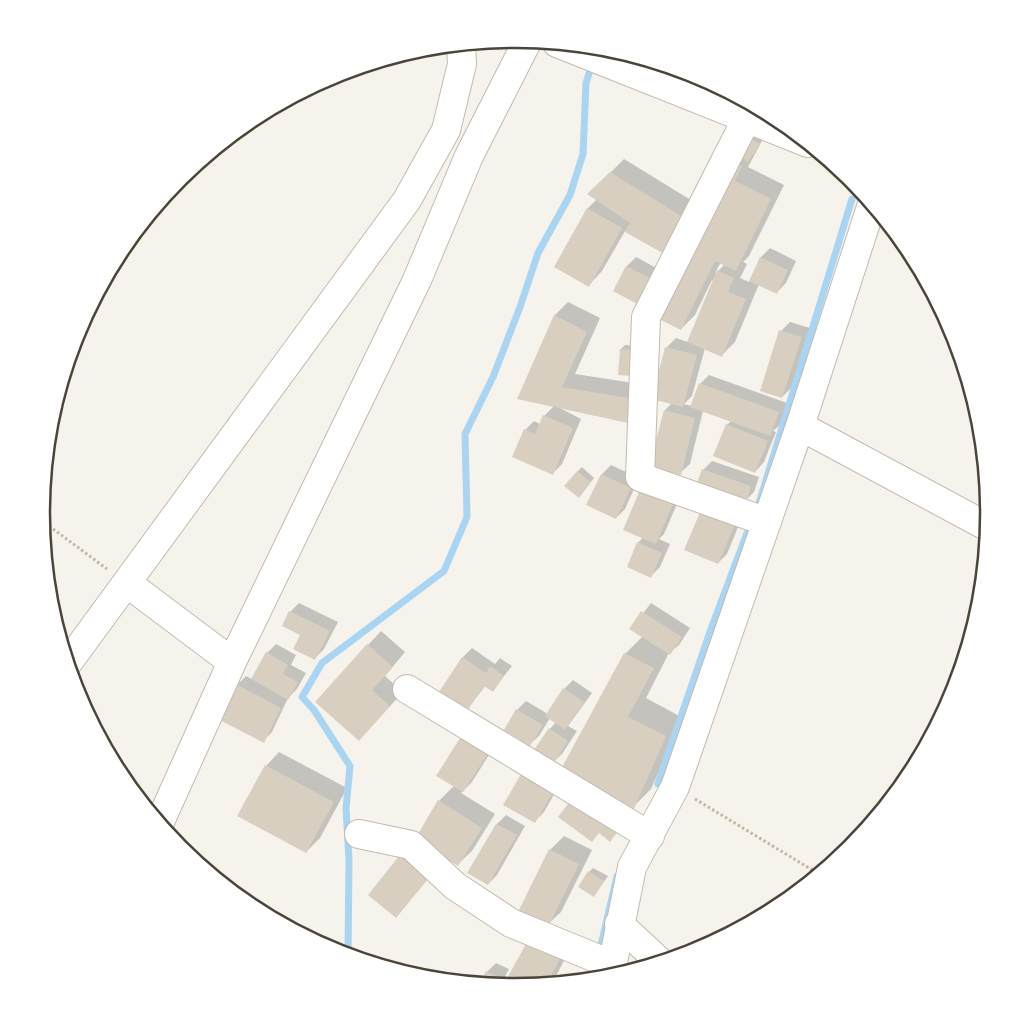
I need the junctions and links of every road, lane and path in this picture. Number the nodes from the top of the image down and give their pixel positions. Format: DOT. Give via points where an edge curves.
graph roads {
  1 [pos="524,48"];
  2 [pos="461,50"];
  3 [pos="578,51"];
  4 [pos="750,111"];
  5 [pos="752,112"];
  6 [pos="870,212"];
  7 [pos="800,426"];
  8 [pos="767,522"];
  9 [pos="980,523"];
  10 [pos="50,526"];
  11 [pos="127,583"];
  12 [pos="72,658"];
  13 [pos="232,662"];
  14 [pos="407,690"];
  15 [pos="675,787"];
  16 [pos="162,817"];
  17 [pos="359,834"];
  18 [pos="650,836"];
  19 [pos="813,870"];
  20 [pos="619,924"];
  21 [pos="655,957"];
  22 [pos="611,969"];
  23 [pos="608,970"];
  1 -- 13 [label="street" via="469,156 418,280"];
  2 -- 11 [label="street" via="462,64 446,130 407,200"];
  3 -- 4 [label="street"];
  5 -- 8 [label="street" via="646,317 640,477"];
  6 -- 7 [label="street"];
  7 -- 8 [label="street"];
  7 -- 9 [label="street"];
  8 -- 15 [label="street"];
  10 -- 11 [label="path"];
  11 -- 12 [label="street"];
  11 -- 13 [label="street"];
  13 -- 16 [label="street"];
  14 -- 18 [label="street"];
  15 -- 18 [label="street"];
  15 -- 19 [label="path"];
  17 -- 23 [label="street" via="411,845 455,886 511,923"];
  18 -- 20 [label="street" via="632,867"];
  20 -- 21 [label="street"];
  20 -- 22 [label="street"];
}
